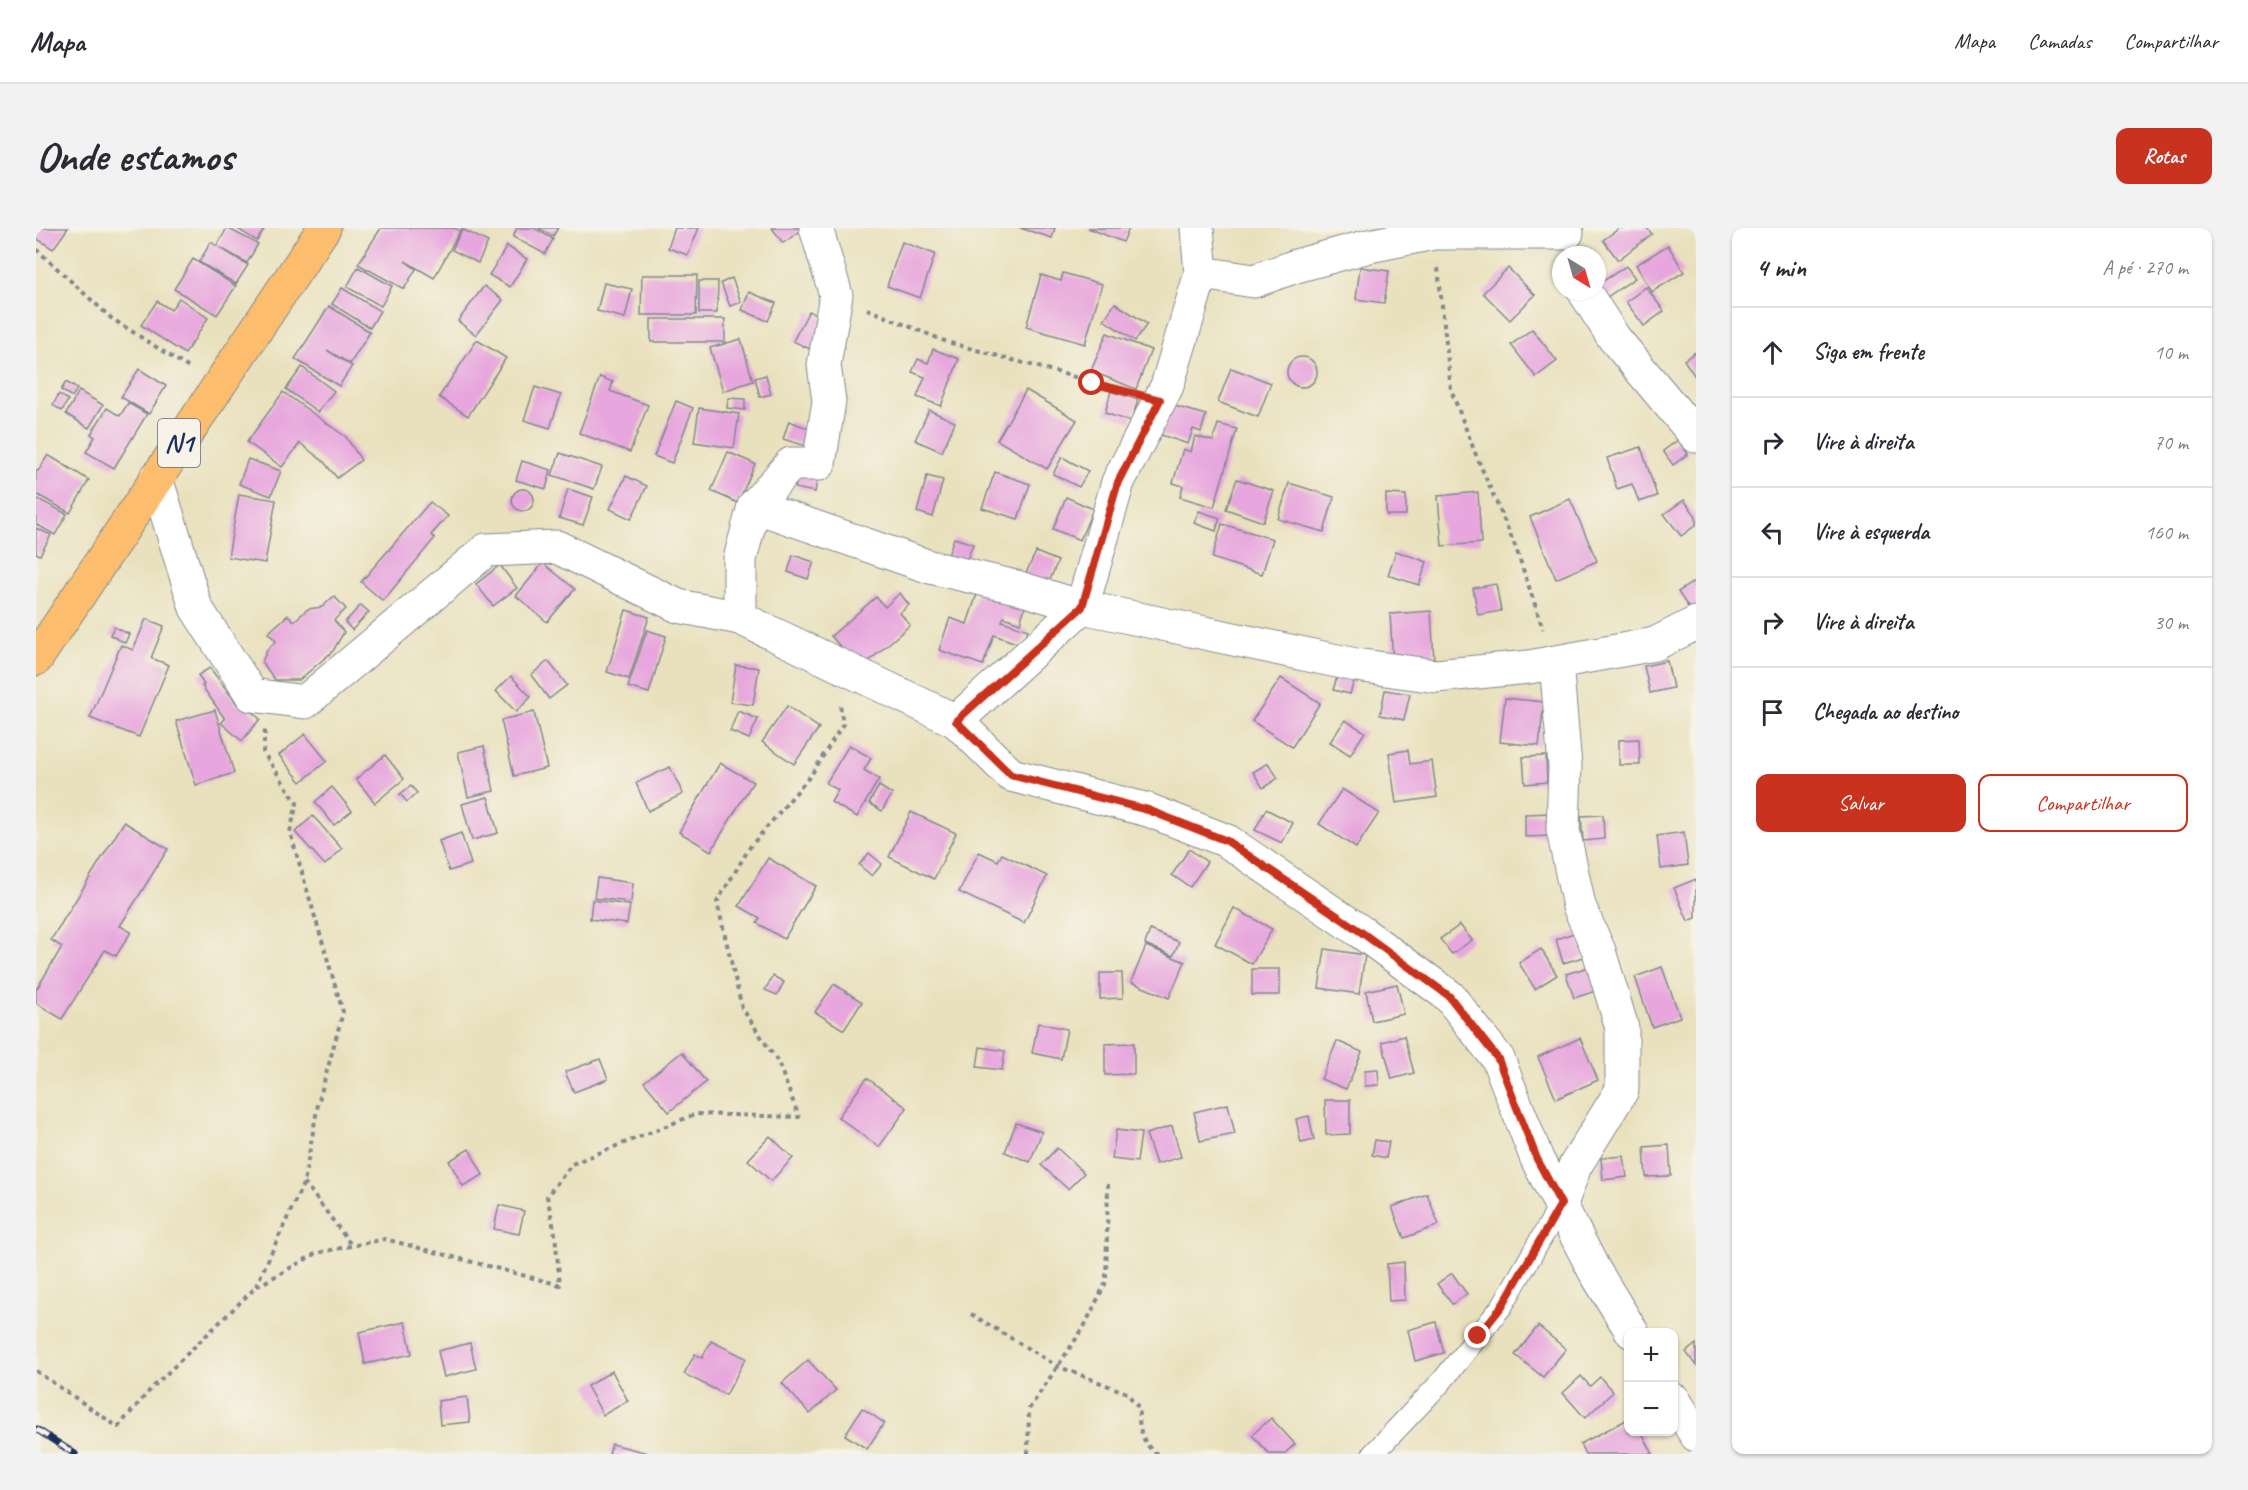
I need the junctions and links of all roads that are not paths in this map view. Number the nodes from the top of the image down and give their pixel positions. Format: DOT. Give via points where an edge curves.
graph roads {
  1 [pos="324,228"];
  2 [pos="816,228"];
  3 [pos="1197,228"];
  4 [pos="1570,239"];
  5 [pos="1201,273"];
  6 [pos="1590,300"];
  7 [pos="1696,436"];
  8 [pos="156,478"];
  9 [pos="754,506"];
  10 [pos="1082,607"];
  11 [pos="740,618"];
  12 [pos="1696,623"];
  13 [pos="38,652"];
  14 [pos="1556,662"];
  15 [pos="956,721"];
  16 [pos="1561,1204"];
  17 [pos="1630,1328"];
  18 [pos="1678,1406"];
  19 [pos="1696,1435"];
  20 [pos="1373,1454"];
  1 -- 8 [label="highway, N1"];
  2 -- 9 [label="street" via="836,296 824,365 830,402 819,465 791,464"];
  3 -- 5 [label="street"];
  4 -- 5 [label="street" via="1434,233 1348,252 1254,281"];
  5 -- 10 [label="street" via="1167,386 1118,482"];
  6 -- 7 [label="street" via="1614,338"];
  8 -- 11 [label="street" via="196,608 252,695 305,702 486,550 556,547 678,606"];
  8 -- 13 [label="highway, N1"];
  9 -- 10 [label="street" via="930,567"];
  9 -- 11 [label="street" via="740,559"];
  10 -- 14 [label="street" via="1356,665 1436,676"];
  10 -- 15 [label="street"];
  11 -- 15 [label="street"];
  12 -- 14 [label="street" via="1655,644"];
  14 -- 16 [label="street" via="1565,766 1563,830 1579,906 1599,951 1622,1028 1622,1090 1575,1166"];
  15 -- 16 [label="street" via="1011,775 1148,810 1227,841 1449,996 1498,1059 1537,1159"];
  16 -- 17 [label="street" via="1594,1270"];
  16 -- 20 [label="lane" via="1502,1306 1442,1381"];
  18 -- 19 [label="street"];
}
